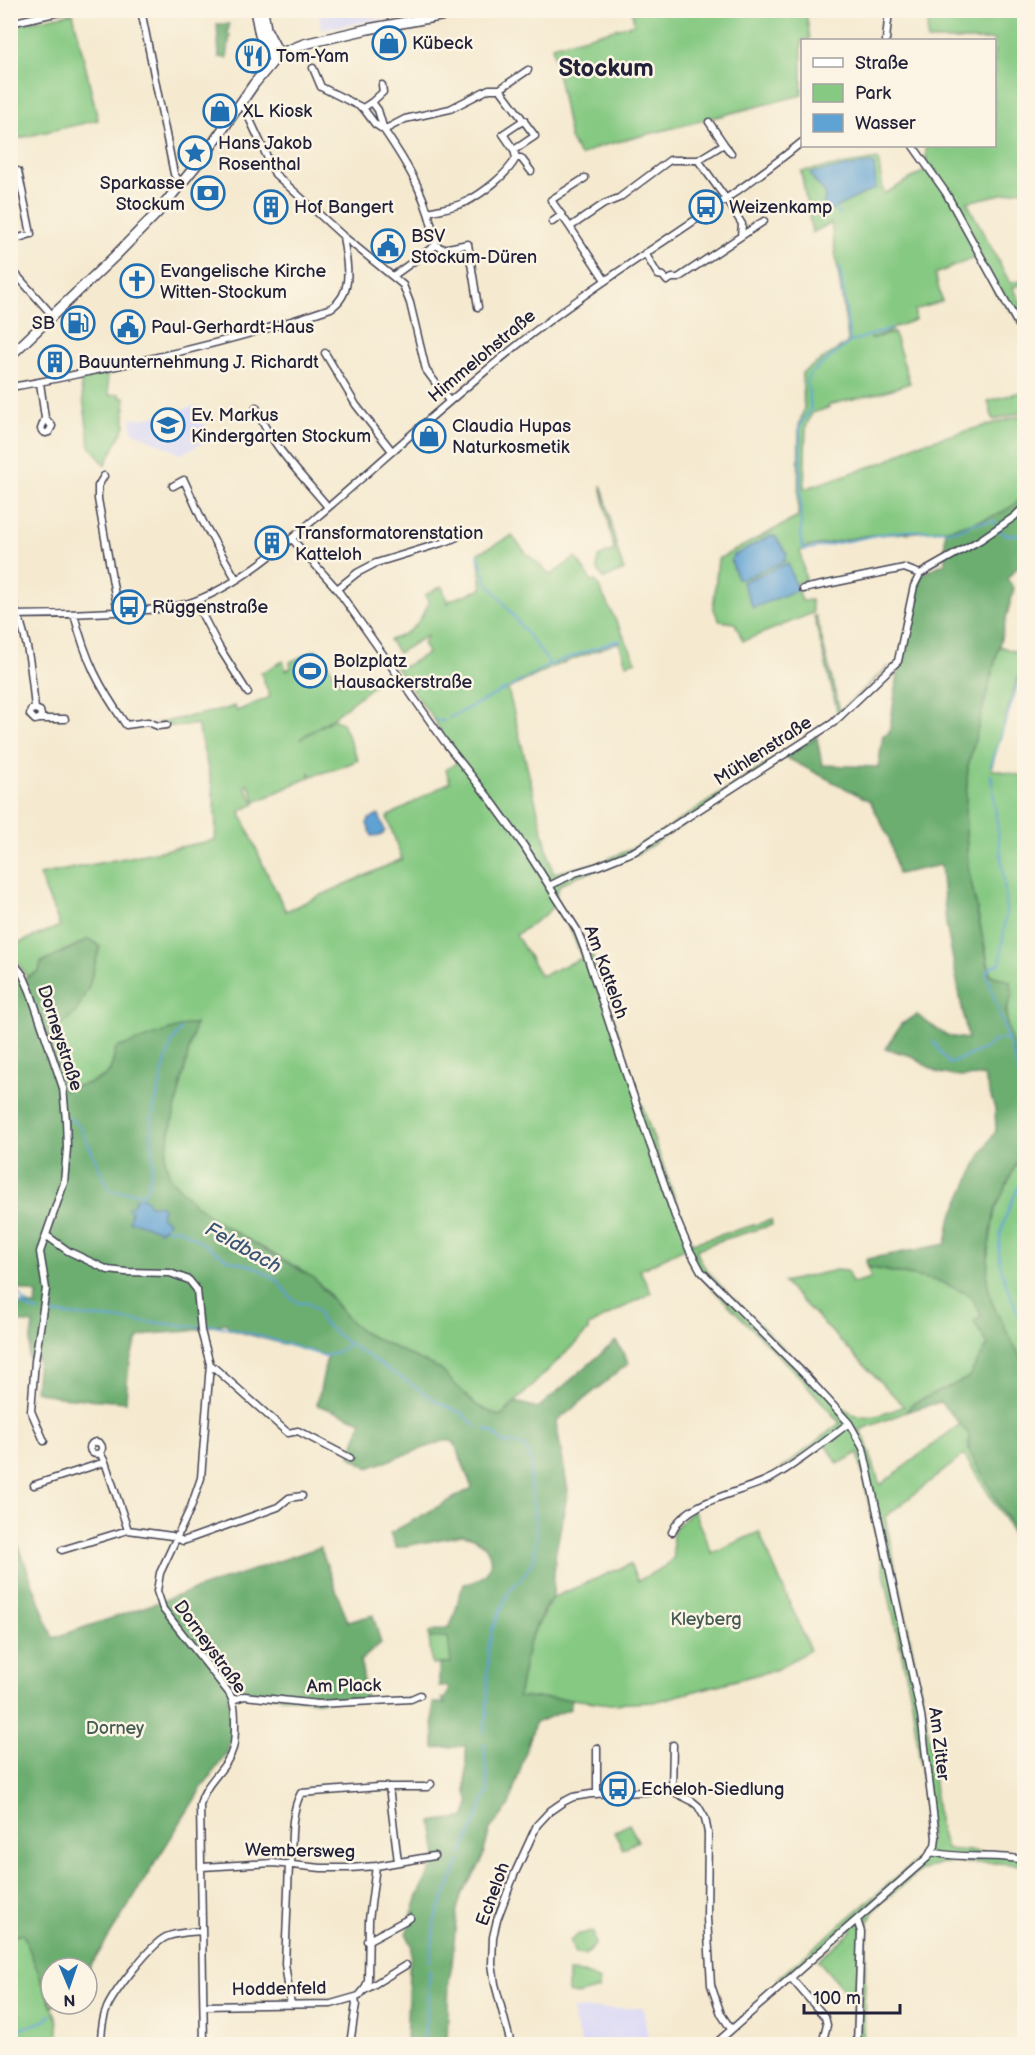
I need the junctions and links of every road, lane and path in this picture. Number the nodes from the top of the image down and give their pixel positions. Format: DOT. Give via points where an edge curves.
graph roads {
  1 [pos="69,10"];
  2 [pos="141,10"];
  3 [pos="255,10"];
  4 [pos="263,10"];
  5 [pos="473,10"];
  6 [pos="889,10"];
  7 [pos="10,23"];
  8 [pos="886,39"];
  9 [pos="276,56"];
  10 [pos="313,68"];
  11 [pos="528,70"];
  12 [pos="382,86"];
  13 [pos="500,89"];
  14 [pos="372,102"];
  15 [pos="241,104"];
  16 [pos="363,108"];
  17 [pos="524,120"];
  18 [pos="709,123"];
  19 [pos="384,130"];
  20 [pos="801,143"];
  21 [pos="724,144"];
  22 [pos="913,147"];
  23 [pos="514,150"];
  24 [pos="731,153"];
  25 [pos="516,158"];
  26 [pos="698,160"];
  27 [pos="531,171"];
  28 [pos="10,173"];
  29 [pos="585,177"];
  30 [pos="181,184"];
  31 [pos="726,199"];
  32 [pos="428,212"];
  33 [pos="562,215"];
  34 [pos="764,221"];
  35 [pos="552,222"];
  36 [pos="570,227"];
  37 [pos="343,236"];
  38 [pos="741,236"];
  39 [pos="10,241"];
  40 [pos="436,245"];
  41 [pos="645,253"];
  42 [pos="10,258"];
  43 [pos="393,276"];
  44 [pos="605,280"];
  45 [pos="478,307"];
  46 [pos="52,316"];
  47 [pos="1024,331"];
  48 [pos="325,353"];
  49 [pos="10,356"];
  50 [pos="40,383"];
  51 [pos="10,387"];
  52 [pos="449,401"];
  53 [pos="256,407"];
  54 [pos="45,418"];
  55 [pos="392,451"];
  56 [pos="104,476"];
  57 [pos="173,486"];
  58 [pos="328,507"];
  59 [pos="1024,507"];
  60 [pos="459,532"];
  61 [pos="292,539"];
  62 [pos="920,574"];
  63 [pos="236,579"];
  64 [pos="10,581"];
  65 [pos="336,589"];
  66 [pos="803,589"];
  67 [pos="195,601"];
  68 [pos="118,612"];
  69 [pos="74,614"];
  70 [pos="15,615"];
  71 [pos="248,693"];
  72 [pos="64,719"];
  73 [pos="167,725"];
  74 [pos="549,886"];
  75 [pos="10,958"];
  76 [pos="47,1236"];
  77 [pos="210,1364"];
  78 [pos="806,1376"];
  79 [pos="849,1423"];
  80 [pos="44,1441"];
  81 [pos="100,1453"];
  82 [pos="350,1458"];
  83 [pos="105,1462"];
  84 [pos="34,1485"];
  85 [pos="302,1496"];
  86 [pos="128,1530"];
  87 [pos="672,1532"];
  88 [pos="177,1538"];
  89 [pos="62,1550"];
  90 [pos="420,1695"];
  91 [pos="233,1700"];
  92 [pos="673,1746"];
  93 [pos="597,1748"];
  94 [pos="431,1784"];
  95 [pos="389,1787"];
  96 [pos="672,1791"];
  97 [pos="597,1794"];
  98 [pos="932,1852"];
  99 [pos="434,1856"];
  100 [pos="1024,1860"];
  101 [pos="398,1862"];
  102 [pos="290,1865"];
  103 [pos="376,1866"];
  104 [pos="202,1867"];
  105 [pos="410,1918"];
  106 [pos="857,1920"];
  107 [pos="202,1931"];
  108 [pos="367,1941"];
  109 [pos="406,1965"];
  110 [pos="791,1978"];
  111 [pos="364,1990"];
  112 [pos="355,1998"];
  113 [pos="291,2005"];
  114 [pos="204,2006"];
  115 [pos="731,2029"];
  116 [pos="823,2042"];
  117 [pos="101,2044"];
  118 [pos="204,2044"];
  119 [pos="350,2044"];
  120 [pos="511,2044"];
  121 [pos="715,2044"];
  122 [pos="818,2044"];
  123 [pos="857,2044"];
  1 -- 7 [label="street"];
  2 -- 30 [label="street" via="174,174"];
  3 -- 9 [label="main road" via="260,35"];
  4 -- 9 [label="main road"];
  5 -- 9 [label="main road" via="337,36"];
  6 -- 8 [label="street"];
  9 -- 15 [label="main road"];
  10 -- 16 [label="street" via="321,87"];
  11 -- 13 [label="street"];
  12 -- 14 [label="street" via="383,92"];
  13 -- 17 [label="street"];
  13 -- 19 [label="street" via="489,89 450,109 405,118"];
  14 -- 16 [label="street"];
  14 -- 19 [label="street"];
  15 -- 30 [label="main road"];
  15 -- 37 [label="street" via="275,174"];
  16 -- 19 [label="street"];
  17 -- 23 [label="street" via="535,136"];
  17 -- 23 [label="street" via="502,134"];
  18 -- 21 [label="street"];
  19 -- 32 [label="street" via="409,166"];
  20 -- 31 [label="street, Himmelohstraße"];
  21 -- 24 [label="street"];
  21 -- 26 [label="street"];
  22 -- 47 [label="street" via="946,193"];
  23 -- 25 [label="street"];
  25 -- 27 [label="street"];
  25 -- 32 [label="street" via="510,169 465,202"];
  26 -- 31 [label="street"];
  26 -- 36 [label="street" via="670,160 619,198"];
  28 -- 39 [label="street" via="18,171 32,234"];
  29 -- 33 [label="street" via="551,200"];
  30 -- 46 [label="main road" via="140,231"];
  31 -- 38 [label="street" via="742,224"];
  31 -- 41 [label="street, Himmelohstraße"];
  32 -- 40 [label="street"];
  33 -- 35 [label="street"];
  33 -- 36 [label="street"];
  34 -- 38 [label="street"];
  36 -- 44 [label="street"];
  37 -- 43 [label="street"];
  37 -- 50 [label="street" via="347,281 342,297 331,308 193,348"];
  38 -- 41 [label="street" via="678,278 667,281 658,275"];
  40 -- 43 [label="street"];
  40 -- 45 [label="street" via="443,249 468,244"];
  41 -- 44 [label="street, Himmelohstraße"];
  42 -- 46 [label="street" via="14,271"];
  43 -- 52 [label="street" via="408,294 426,370"];
  44 -- 52 [label="street, Himmelohstraße"];
  46 -- 49 [label="main road"];
  48 -- 55 [label="street" via="356,405"];
  50 -- 51 [label="street"];
  50 -- 54 [label="street"];
  52 -- 55 [label="street, Himmelohstraße"];
  53 -- 58 [label="street" via="260,420 292,465"];
  55 -- 58 [label="street, Himmelohstraße"];
  56 -- 68 [label="street" via="98,486 98,499"];
  57 -- 63 [label="street" via="184,480"];
  58 -- 61 [label="street, Himmelohstraße"];
  59 -- 62 [label="street" via="966,549"];
  60 -- 65 [label="street" via="448,541 376,563"];
  61 -- 63 [label="street, Himmelohstraße"];
  61 -- 65 [label="street, Am Katteloh"];
  62 -- 66 [label="street" via="904,568"];
  62 -- 74 [label="street, Mühlenstraße" via="898,662 833,723 635,850"];
  63 -- 67 [label="street, Himmelohstraße"];
  64 -- 70 [label="street"];
  65 -- 74 [label="street, Am Katteloh" via="518,837"];
  67 -- 68 [label="street, Himmelohstraße"];
  67 -- 71 [label="street"];
  68 -- 69 [label="street, Himmelohstraße"];
  69 -- 70 [label="street, Himmelohstraße"];
  69 -- 73 [label="street" via="97,680 126,725"];
  70 -- 72 [label="street" via="23,629 35,709 30,716 34,720"];
  74 -- 78 [label="street, Am Katteloh" via="577,930 586,953 689,1249 701,1271"];
  75 -- 76 [label="street, Dorneystraße" via="30,991 63,1088 67,1148 64,1184"];
  76 -- 77 [label="street, Dorneystraße" via="108,1270 170,1272 189,1280 197,1290"];
  76 -- 80 [label="street, Dorneystraße" via="40,1252 46,1289 31,1411"];
  77 -- 82 [label="street" via="288,1433 298,1431"];
  77 -- 88 [label="street, Dorneystraße" via="201,1478"];
  78 -- 79 [label="street, Am Zitter"];
  79 -- 87 [label="street" via="773,1477 693,1510"];
  79 -- 98 [label="street, Am Zitter" via="863,1448 917,1693 936,1837"];
  81 -- 83 [label="street"];
  83 -- 84 [label="street"];
  83 -- 86 [label="street"];
  85 -- 88 [label="street" via="289,1497 278,1507 183,1540"];
  86 -- 88 [label="street"];
  86 -- 89 [label="street"];
  88 -- 91 [label="street, Dorneystraße" via="158,1579 159,1599"];
  90 -- 91 [label="street, Am Plack" via="411,1699 336,1704 243,1696"];
  91 -- 104 [label="street, Dorneystraße" via="234,1748 202,1797"];
  92 -- 96 [label="street"];
  93 -- 97 [label="street"];
  94 -- 95 [label="street"];
  95 -- 101 [label="street"];
  95 -- 102 [label="street" via="301,1793"];
  96 -- 97 [label="street, Echeloh"];
  96 -- 115 [label="street" via="698,1806 707,1824 709,1975 718,2007"];
  97 -- 120 [label="street, Echeloh" via="563,1802 537,1825 496,1920 492,1964"];
  98 -- 100 [label="street" via="948,1857"];
  98 -- 106 [label="street"];
  99 -- 101 [label="street, Wembersweg"];
  101 -- 103 [label="street, Wembersweg"];
  102 -- 103 [label="street, Wembersweg"];
  102 -- 104 [label="street, Wembersweg"];
  102 -- 113 [label="street" via="285,1956"];
  103 -- 108 [label="street"];
  104 -- 107 [label="street, Dorneystraße"];
  105 -- 108 [label="street"];
  106 -- 110 [label="street"];
  106 -- 123 [label="street" via="861,1932"];
  107 -- 114 [label="street, Dorneystraße"];
  107 -- 117 [label="street" via="177,1933 155,1945 109,2003"];
  108 -- 111 [label="street" via="368,1981"];
  109 -- 111 [label="street"];
  110 -- 115 [label="street"];
  110 -- 116 [label="street" via="825,2017"];
  111 -- 112 [label="street"];
  112 -- 113 [label="street, Hoddenfeld" via="331,2004"];
  112 -- 119 [label="street"];
  113 -- 114 [label="street, Hoddenfeld"];
  114 -- 118 [label="street, Dorneystraße"];
  115 -- 121 [label="street"];
  116 -- 122 [label="street"];
}
